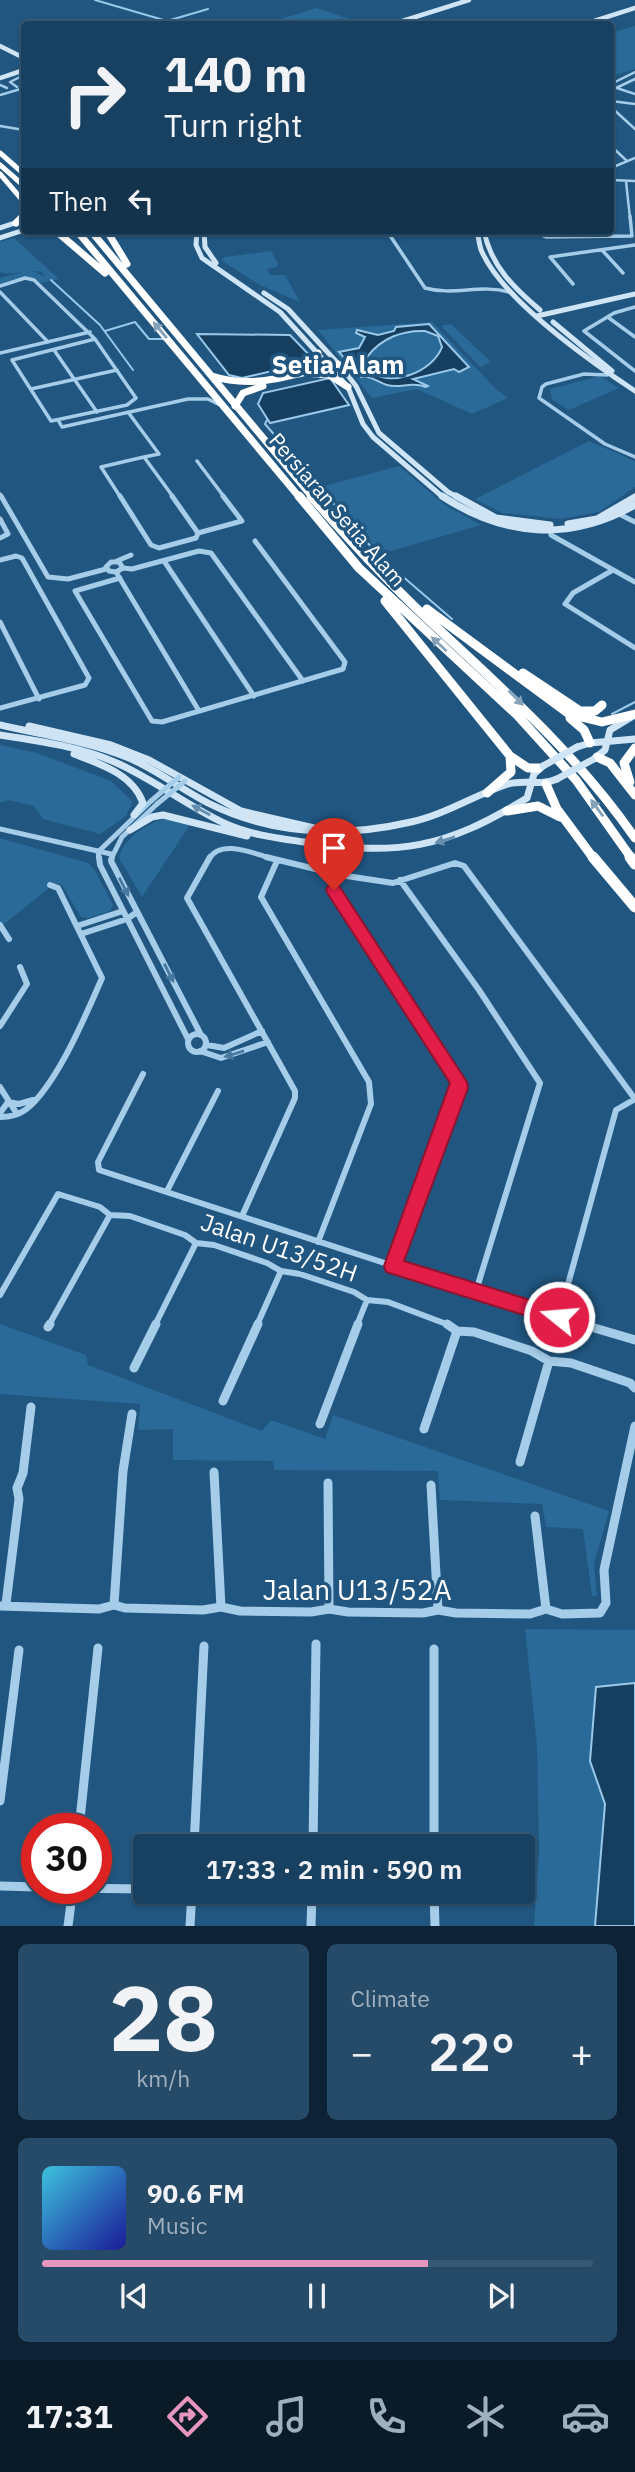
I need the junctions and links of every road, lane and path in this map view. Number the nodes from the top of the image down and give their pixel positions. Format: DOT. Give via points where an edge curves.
graph roads {
  1 [pos="469,0"];
  2 [pos="635,10"];
  3 [pos="402,21"];
  4 [pos="595,21"];
  5 [pos="607,21"];
  6 [pos="0,46"];
  7 [pos="21,56"];
  8 [pos="635,72"];
  9 [pos="21,74"];
  10 [pos="21,75"];
  11 [pos="635,79"];
  12 [pos="0,81"];
  13 [pos="614,81"];
  14 [pos="614,85"];
  15 [pos="20,88"];
  16 [pos="616,88"];
  17 [pos="10,90"];
  18 [pos="635,94"];
  19 [pos="0,95"];
  20 [pos="614,101"];
  21 [pos="635,104"];
  22 [pos="614,110"];
  23 [pos="0,126"];
  24 [pos="635,129"];
  25 [pos="21,130"];
  26 [pos="614,149"];
  27 [pos="0,151"];
  28 [pos="635,158"];
  29 [pos="626,161"];
  30 [pos="21,163"];
  31 [pos="0,165"];
  32 [pos="614,167"];
  33 [pos="21,171"];
  34 [pos="0,174"];
  35 [pos="614,180"];
  36 [pos="626,181"];
  37 [pos="635,181"];
  38 [pos="21,183"];
  39 [pos="21,198"];
  40 [pos="21,220"];
  41 [pos="16,223"];
  42 [pos="0,228"];
  43 [pos="21,231"];
  44 [pos="58,235"];
  45 [pos="61,235"];
  46 [pos="80,235"];
  47 [pos="95,235"];
  48 [pos="110,235"];
  49 [pos="197,235"];
  50 [pos="204,235"];
  51 [pos="390,235"];
  52 [pos="478,235"];
  53 [pos="484,235"];
  54 [pos="541,235"];
  55 [pos="63,237"];
  56 [pos="0,238"];
  57 [pos="635,246"];
  58 [pos="602,250"];
  59 [pos="222,255"];
  60 [pos="213,257"];
  61 [pos="622,273"];
  62 [pos="499,280"];
  63 [pos="136,282"];
  64 [pos="573,284"];
  65 [pos="0,286"];
  66 [pos="489,289"];
  67 [pos="0,292"];
  68 [pos="509,292"];
  69 [pos="635,297"];
  70 [pos="135,301"];
  71 [pos="635,307"];
  72 [pos="544,315"];
  73 [pos="559,316"];
  74 [pos="609,318"];
  75 [pos="556,324"];
  76 [pos="90,332"];
  77 [pos="635,337"];
  78 [pos="95,340"];
  79 [pos="48,342"];
  80 [pos="0,344"];
  81 [pos="54,350"];
  82 [pos="7,352"];
  83 [pos="318,353"];
  84 [pos="0,354"];
  85 [pos="594,364"];
  86 [pos="335,367"];
  87 [pos="117,370"];
  88 [pos="635,371"];
  89 [pos="311,372"];
  90 [pos="584,374"];
  91 [pos="607,375"];
  92 [pos="204,376"];
  93 [pos="74,380"];
  94 [pos="635,385"];
  95 [pos="348,387"];
  96 [pos="31,389"];
  97 [pos="635,391"];
  98 [pos="188,399"];
  99 [pos="231,407"];
  100 [pos="97,412"];
  101 [pos="128,412"];
  102 [pos="58,420"];
  103 [pos="144,457"];
  104 [pos="635,457"];
  105 [pos="197,461"];
  106 [pos="0,494"];
  107 [pos="635,497"];
  108 [pos="635,505"];
  109 [pos="621,514"];
  110 [pos="0,519"];
  111 [pos="635,522"];
  112 [pos="550,531"];
  113 [pos="198,535"];
  114 [pos="0,538"];
  115 [pos="255,541"];
  116 [pos="359,550"];
  117 [pos="131,555"];
  118 [pos="0,560"];
  119 [pos="164,561"];
  120 [pos="117,562"];
  121 [pos="123,568"];
  122 [pos="359,568"];
  123 [pos="106,569"];
  124 [pos="613,570"];
  125 [pos="118,575"];
  126 [pos="635,582"];
  127 [pos="0,622"];
  128 [pos="635,648"];
  129 [pos="498,661"];
  130 [pos="303,681"];
  131 [pos="254,695"];
  132 [pos="39,699"];
  133 [pos="550,700"];
  134 [pos="602,705"];
  135 [pos="0,708"];
  136 [pos="199,712"];
  137 [pos="635,715"];
  138 [pos="0,724"];
  139 [pos="0,735"];
  140 [pos="635,739"];
  141 [pos="39,742"];
  142 [pos="606,742"];
  143 [pos="590,743"];
  144 [pos="635,748"];
  145 [pos="510,756"];
  146 [pos="594,759"];
  147 [pos="541,767"];
  148 [pos="182,779"];
  149 [pos="532,784"];
  150 [pos="546,784"];
  151 [pos="487,793"];
  152 [pos="635,795"];
  153 [pos="154,802"];
  154 [pos="507,811"];
  155 [pos="134,815"];
  156 [pos="565,820"];
  157 [pos="0,829"];
  158 [pos="130,830"];
  159 [pos="350,831"];
  160 [pos="635,838"];
  161 [pos="338,849"];
  162 [pos="98,852"];
  163 [pos="111,854"];
  164 [pos="277,861"];
  165 [pos="635,864"];
  166 [pos="340,875"];
  167 [pos="400,880"];
  168 [pos="50,885"];
  169 [pos="635,907"];
  170 [pos="123,911"];
  171 [pos="137,912"];
  172 [pos="127,919"];
  173 [pos="0,925"];
  174 [pos="77,926"];
  175 [pos="82,934"];
  176 [pos="9,939"];
  177 [pos="20,967"];
  178 [pos="188,1011"];
  179 [pos="175,1015"];
  180 [pos="1,1022"];
  181 [pos="262,1031"];
  182 [pos="201,1035"];
  183 [pos="188,1039"];
  184 [pos="268,1042"];
  185 [pos="207,1045"];
  186 [pos="200,1051"];
  187 [pos="143,1074"];
  188 [pos="0,1087"];
  189 [pos="218,1091"];
  190 [pos="35,1099"];
  191 [pos="635,1099"];
  192 [pos="8,1102"];
  193 [pos="17,1114"];
  194 [pos="0,1115"];
  195 [pos="167,1191"];
  196 [pos="110,1215"];
  197 [pos="242,1216"];
  198 [pos="318,1242"];
  199 [pos="196,1243"];
  200 [pos="393,1266"];
  201 [pos="281,1271"];
  202 [pos="476,1291"];
  203 [pos="0,1295"];
  204 [pos="367,1300"];
  205 [pos="559,1317"];
  206 [pos="48,1328"];
  207 [pos="457,1331"];
  208 [pos="635,1340"];
  209 [pos="549,1361"];
  210 [pos="134,1368"];
  211 [pos="635,1388"];
  212 [pos="223,1401"];
  213 [pos="31,1406"];
  214 [pos="132,1414"];
  215 [pos="320,1424"];
  216 [pos="635,1426"];
  217 [pos="424,1429"];
  218 [pos="520,1462"];
  219 [pos="214,1472"];
  220 [pos="328,1483"];
  221 [pos="431,1485"];
  222 [pos="535,1516"];
  223 [pos="3,1605"];
  224 [pos="114,1605"];
  225 [pos="221,1607"];
  226 [pos="329,1609"];
  227 [pos="546,1609"];
  228 [pos="438,1610"];
  229 [pos="316,1644"];
  230 [pos="204,1646"];
  231 [pos="98,1648"];
  232 [pos="434,1649"];
  233 [pos="19,1650"];
  234 [pos="0,1801"];
  235 [pos="81,1813"];
  236 [pos="195,1834"];
  237 [pos="313,1834"];
  238 [pos="434,1834"];
  239 [pos="0,1886"];
  240 [pos="21,1887"];
  241 [pos="112,1889"];
  242 [pos="133,1889"];
  243 [pos="71,1904"];
  244 [pos="191,1904"];
  245 [pos="312,1904"];
  246 [pos="434,1904"];
  247 [pos="68,1926"];
  248 [pos="190,1926"];
  249 [pos="311,1926"];
  250 [pos="435,1926"];
  1 -- 3 [label="street"];
  2 -- 4 [label="street"];
  2 -- 5 [label="street"];
  6 -- 7 [label="street"];
  8 -- 13 [label="street"];
  9 -- 12 [label="street"];
  10 -- 15 [label="street" via="10,82"];
  11 -- 16 [label="street"];
  12 -- 17 [label="street"];
  14 -- 16 [label="street"];
  15 -- 17 [label="street"];
  16 -- 18 [label="street"];
  17 -- 19 [label="street"];
  20 -- 21 [label="street"];
  22 -- 24 [label="street"];
  23 -- 25 [label="street"];
  26 -- 29 [label="street"];
  27 -- 30 [label="highway"];
  27 -- 33 [label="highway"];
  28 -- 29 [label="street"];
  29 -- 32 [label="street"];
  31 -- 38 [label="highway"];
  34 -- 39 [label="highway"];
  35 -- 36 [label="street"];
  36 -- 37 [label="street"];
  36 -- 54 [label="street" via="632,236"];
  40 -- 41 [label="highway"];
  41 -- 42 [label="street"];
  43 -- 56 [label="street"];
  44 -- 55 [label="highway"];
  45 -- 55 [label="highway"];
  46 -- 70 [label="highway, Persiaran Setia Alam"];
  47 -- 63 [label="highway"];
  48 -- 63 [label="highway"];
  49 -- 83 [label="street" via="202,258 272,305"];
  50 -- 60 [label="street" via="205,247"];
  51 -- 66 [label="street" via="425,288 453,295"];
  52 -- 62 [label="street" via="482,252"];
  53 -- 72 [label="street" via="511,286"];
  55 -- 70 [label="highway"];
  57 -- 58 [label="street"];
  58 -- 61 [label="street"];
  58 -- 64 [label="street" via="550,257"];
  59 -- 60 [label="street"];
  60 -- 86 [label="street" via="288,309"];
  62 -- 66 [label="street" via="499,285"];
  62 -- 68 [label="street"];
  63 -- 92 [label="highway" via="208,368"];
  65 -- 76 [label="street" via="32,279"];
  66 -- 68 [label="street"];
  67 -- 79 [label="street"];
  68 -- 72 [label="street"];
  69 -- 72 [label="street"];
  69 -- 73 [label="street"];
  92 -- 70 [label="highway, Persiaran Setia Alam, one-way"];
  71 -- 74 [label="street"];
  72 -- 73 [label="street"];
  72 -- 75 [label="street"];
  72 -- 85 [label="street"];
  73 -- 75 [label="street"];
  74 -- 77 [label="street"];
  74 -- 88 [label="street" via="584,331"];
  75 -- 94 [label="street"];
  76 -- 78 [label="street"];
  76 -- 79 [label="street"];
  78 -- 81 [label="street"];
  78 -- 87 [label="street"];
  79 -- 82 [label="street"];
  80 -- 82 [label="street"];
  81 -- 93 [label="street"];
  81 -- 96 [label="street" via="12,360"];
  82 -- 84 [label="street"];
  83 -- 86 [label="street"];
  83 -- 89 [label="highway"];
  85 -- 90 [label="street"];
  85 -- 91 [label="street"];
  86 -- 89 [label="highway"];
  86 -- 95 [label="street"];
  86 -- 107 [label="street" via="356,386 379,433 448,492 486,514 566,524 597,519"];
  87 -- 93 [label="street"];
  87 -- 100 [label="street" via="136,398 127,405"];
  89 -- 92 [label="highway" via="238,384"];
  89 -- 95 [label="highway" via="329,375"];
  89 -- 99 [label="highway" via="243,393"];
  90 -- 91 [label="street"];
  90 -- 104 [label="street" via="542,387 540,401"];
  91 -- 97 [label="street"];
  92 -- 98 [label="street" via="202,391"];
  92 -- 99 [label="highway, Persiaran Setia Alam"];
  93 -- 96 [label="street"];
  93 -- 100 [label="street"];
  95 -- 112 [label="street" via="373,437 442,496 492,523"];
  96 -- 102 [label="street" via="51,421"];
  98 -- 99 [label="street" via="208,399"];
  98 -- 101 [label="street"];
  99 -- 116 [label="highway, Persiaran Setia Alam"];
  99 -- 122 [label="highway, Persiaran Setia Alam"];
  100 -- 102 [label="street"];
  101 -- 102 [label="street" via="62,427"];
  101 -- 103 [label="street" via="159,453"];
  103 -- 113 [label="street"];
  103 -- 113 [label="street" via="101,467 151,545 159,548"];
  105 -- 113 [label="street" via="242,521"];
  106 -- 123 [label="street" via="48,577 68,579"];
  108 -- 109 [label="street"];
  109 -- 111 [label="street"];
  109 -- 112 [label="street" via="601,524"];
  110 -- 114 [label="street" via="8,534"];
  112 -- 124 [label="street"];
  115 -- 130 [label="street" via="345,662 340,670"];
  116 -- 129 [label="highway" via="429,611"];
  116 -- 160 [label="highway, Persiaran Setia Alam, one-way" via="578,761"];
  117 -- 120 [label="street"];
  118 -- 132 [label="street" via="22,558 89,678 85,685"];
  119 -- 121 [label="street"];
  119 -- 130 [label="street" via="205,551 214,556"];
  119 -- 131 [label="street"];
  120 -- 121 [label="street"];
  120 -- 123 [label="street"];
  121 -- 125 [label="street"];
  122 -- 145 [label="highway"];
  165 -- 122 [label="highway, Persiaran Setia Alam, one-way" via="576,780 537,736"];
  123 -- 125 [label="street"];
  124 -- 126 [label="street"];
  124 -- 128 [label="street" via="573,593 565,604"];
  125 -- 136 [label="street"];
  125 -- 136 [label="street" via="75,591 148,718 159,722"];
  127 -- 132 [label="street"];
  129 -- 133 [label="highway"];
  129 -- 134 [label="highway" via="580,711 595,711"];
  130 -- 131 [label="street"];
  131 -- 136 [label="street"];
  132 -- 135 [label="street"];
  133 -- 137 [label="highway" via="569,714 597,723"];
  133 -- 143 [label="highway" via="584,730"];
  137 -- 142 [label="street" via="610,730"];
  138 -- 148 [label="street" via="103,742"];
  138 -- 159 [label="street" via="119,755 208,803 256,822 302,832"];
  139 -- 141 [label="street"];
  140 -- 142 [label="street"];
  141 -- 155 [label="street" via="125,778 142,796 143,803"];
  161 -- 141 [label="street, one-way" via="243,830 117,763"];
  142 -- 143 [label="street"];
  142 -- 146 [label="street" via="605,750"];
  143 -- 147 [label="street, bridge"];
  144 -- 152 [label="highway" via="624,763"];
  145 -- 147 [label="highway" via="528,768"];
  145 -- 151 [label="highway" via="511,772"];
  146 -- 150 [label="street, bridge"];
  146 -- 152 [label="highway" via="610,763"];
  147 -- 149 [label="street"];
  148 -- 153 [label="street, bridge"];
  148 -- 159 [label="street" via="216,799 265,818"];
  149 -- 150 [label="street"];
  149 -- 151 [label="street" via="508,783"];
  149 -- 154 [label="street" via="527,798"];
  150 -- 156 [label="highway" via="547,795"];
  151 -- 159 [label="street" via="414,822"];
  153 -- 155 [label="street"];
  153 -- 158 [label="street"];
  154 -- 156 [label="highway" via="537,806"];
  154 -- 161 [label="street, one-way" via="463,834 424,846 373,852"];
  155 -- 162 [label="street"];
  156 -- 169 [label="highway"];
  157 -- 162 [label="street"];
  158 -- 161 [label="street" via="163,815 269,841"];
  158 -- 163 [label="street"];
  162 -- 163 [label="street"];
  162 -- 170 [label="street"];
  163 -- 171 [label="street, one-way"];
  164 -- 166 [label="street"];
  164 -- 181 [label="street" via="223,847 214,850 187,898"];
  164 -- 198 [label="street" via="261,897 372,1092"];
  166 -- 167 [label="street" via="393,883"];
  166 -- 200 [label="street" via="335,895 459,1082"];
  167 -- 191 [label="street" via="455,863 467,870"];
  167 -- 202 [label="street" via="540,1083"];
  168 -- 174 [label="street" via="58,888"];
  170 -- 172 [label="street"];
  170 -- 174 [label="street"];
  171 -- 172 [label="street"];
  171 -- 178 [label="street, one-way"];
  172 -- 175 [label="street"];
  172 -- 179 [label="street"];
  173 -- 176 [label="street"];
  174 -- 175 [label="street"];
  175 -- 190 [label="street" via="102,978 64,1054"];
  177 -- 180 [label="street" via="27,984"];
  178 -- 179 [label="street"];
  178 -- 182 [label="street"];
  179 -- 183 [label="street"];
  181 -- 184 [label="street"];
  181 -- 185 [label="street" via="224,1048"];
  182 -- 183 [label="street"];
  182 -- 185 [label="street"];
  183 -- 186 [label="street" via="188,1049"];
  184 -- 186 [label="street, one-way" via="221,1058"];
  184 -- 197 [label="street" via="295,1098"];
  185 -- 186 [label="street"];
  187 -- 195 [label="street" via="97,1167"];
  188 -- 192 [label="street"];
  189 -- 195 [label="street"];
  190 -- 192 [label="street"];
  190 -- 193 [label="street"];
  191 -- 205 [label="street" via="616,1110"];
  192 -- 193 [label="street"];
  192 -- 194 [label="street"];
  193 -- 194 [label="street"];
  195 -- 197 [label="street"];
  196 -- 199 [label="street, Jalan U13/52H" via="130,1216"];
  196 -- 203 [label="street, Jalan U13/52H" via="100,1207 58,1194"];
  196 -- 206 [label="street"];
  197 -- 198 [label="street"];
  198 -- 200 [label="street"];
  199 -- 201 [label="street, Jalan U13/52H" via="267,1262"];
  199 -- 210 [label="street"];
  200 -- 202 [label="street"];
  201 -- 204 [label="street, Jalan U13/52H" via="300,1273"];
  201 -- 212 [label="street"];
  202 -- 205 [label="street"];
  204 -- 207 [label="street, Jalan U13/52H" via="443,1321"];
  204 -- 215 [label="street"];
  205 -- 208 [label="street"];
  207 -- 209 [label="street, Jalan U13/52H" via="486,1335 532,1350"];
  207 -- 217 [label="street"];
  209 -- 211 [label="street, Jalan U13/52H" via="571,1363"];
  209 -- 218 [label="street"];
  213 -- 223 [label="street"];
  214 -- 224 [label="street" via="123,1471"];
  216 -- 227 [label="street, Jalan U13/52A" via="604,1570 604,1608 593,1615"];
  219 -- 225 [label="street"];
  220 -- 226 [label="street"];
  221 -- 228 [label="street"];
  222 -- 227 [label="street"];
  223 -- 224 [label="street, Jalan U13/52A" via="99,1609"];
  224 -- 225 [label="street, Jalan U13/52A" via="190,1610"];
  225 -- 226 [label="street, Jalan U13/52A" via="240,1611"];
  226 -- 228 [label="street, Jalan U13/52A"];
  227 -- 228 [label="street, Jalan U13/52A" via="530,1614"];
  229 -- 237 [label="street"];
  230 -- 236 [label="street"];
  231 -- 235 [label="street"];
  232 -- 238 [label="street"];
  233 -- 234 [label="street"];
  239 -- 240 [label="street"];
  241 -- 242 [label="street"];
  243 -- 247 [label="street"];
  244 -- 248 [label="street"];
  245 -- 249 [label="street"];
  246 -- 250 [label="street"];
}
